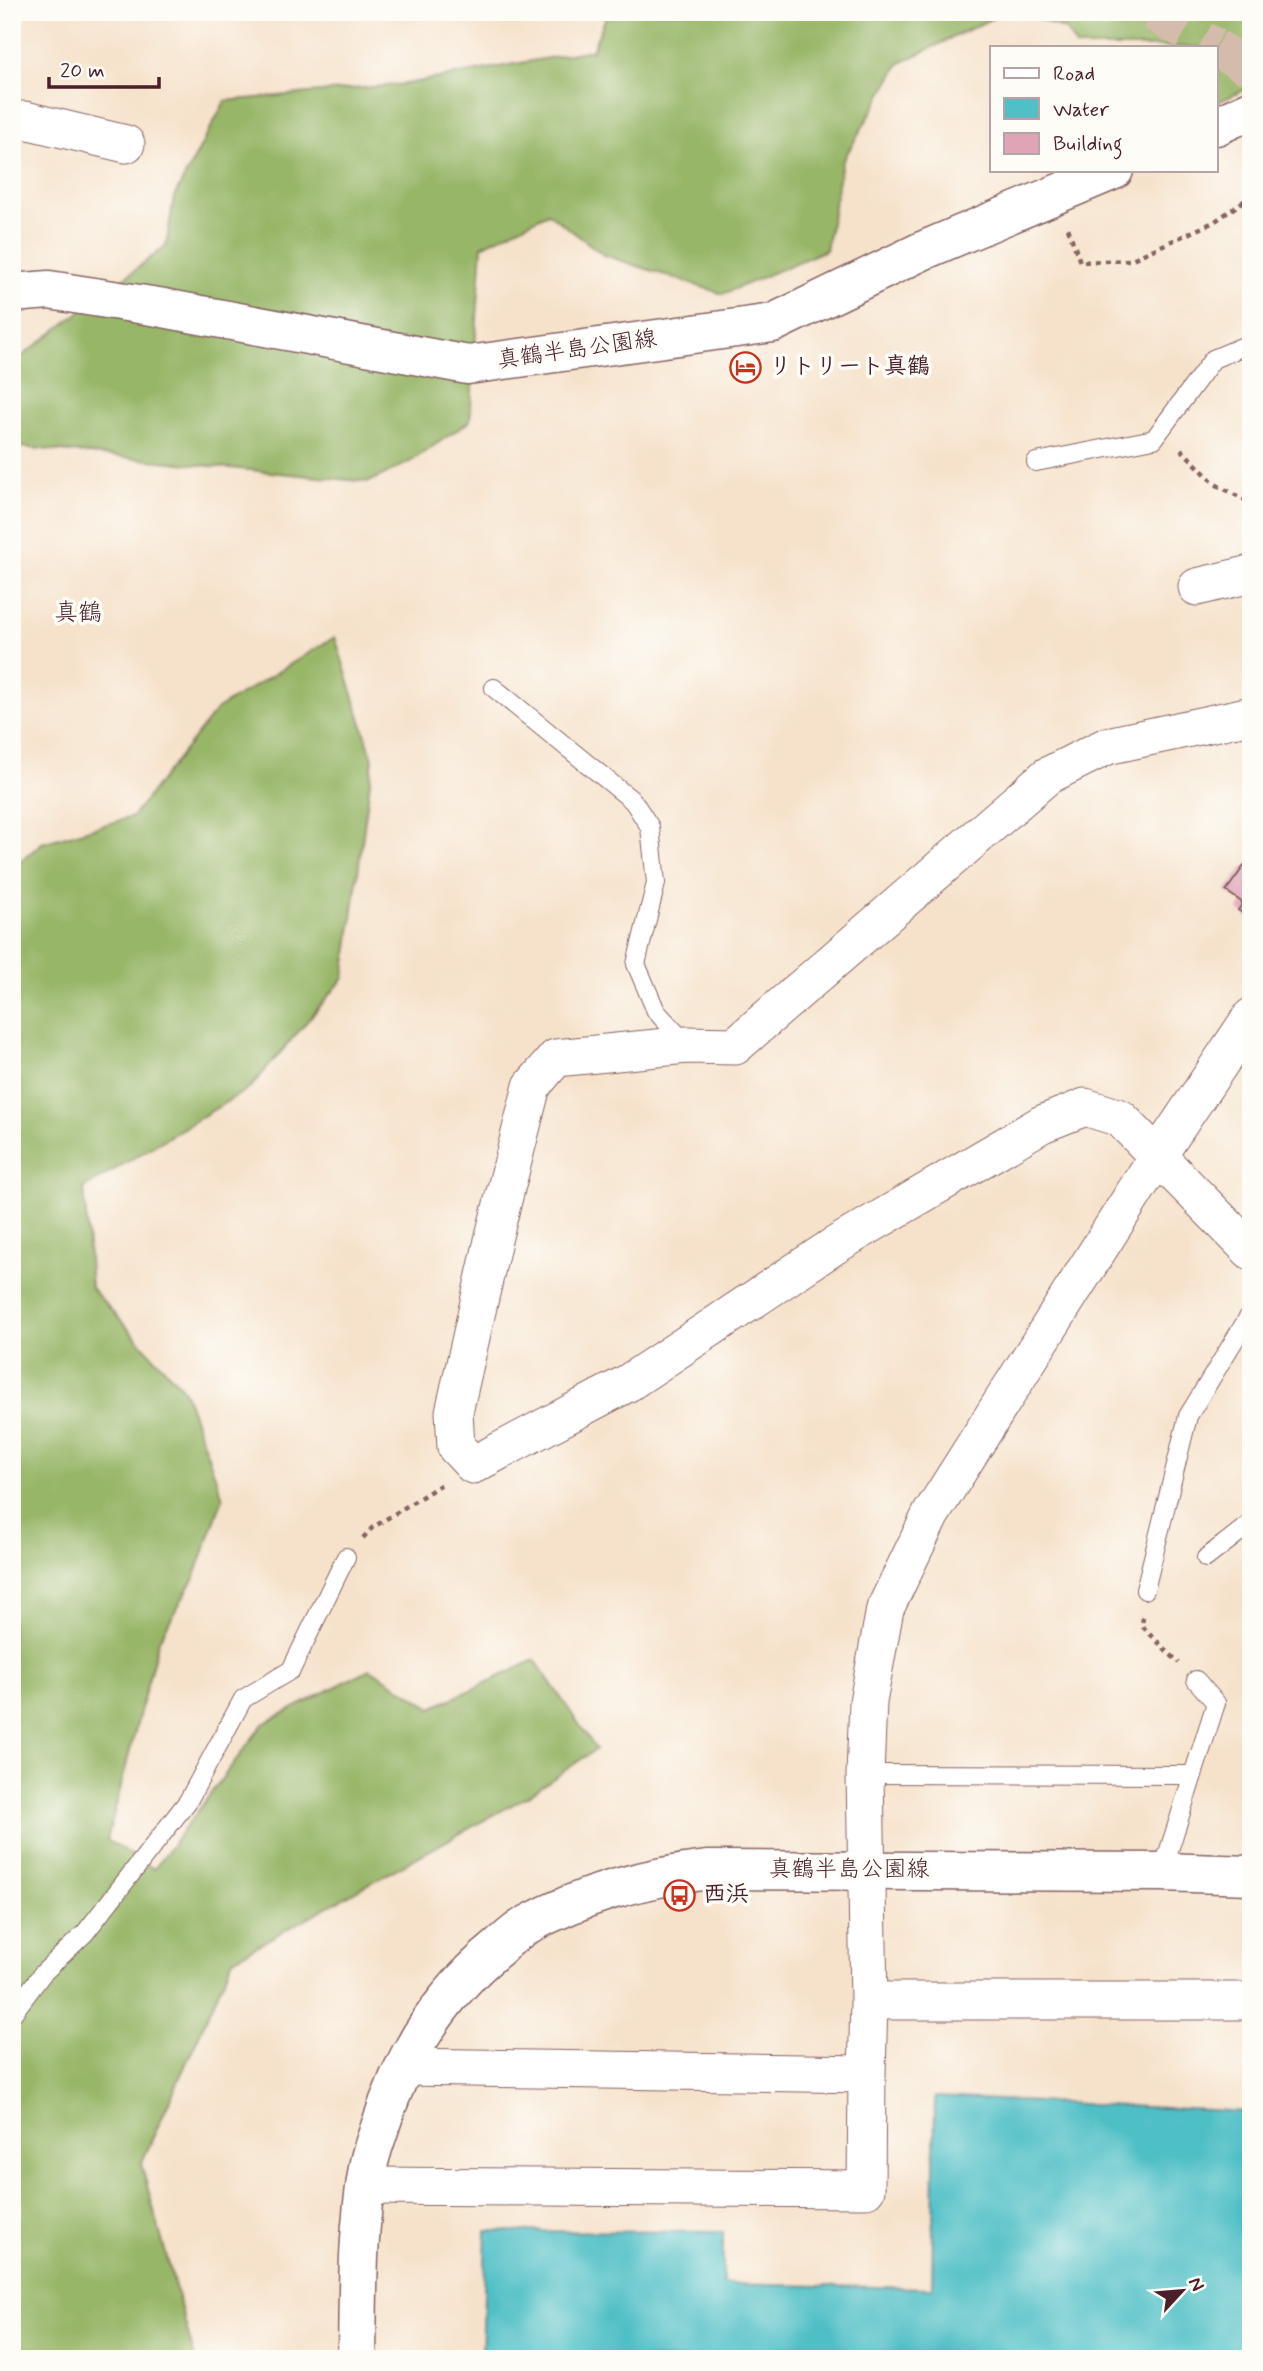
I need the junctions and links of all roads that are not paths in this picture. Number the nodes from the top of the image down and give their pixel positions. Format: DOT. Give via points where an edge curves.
graph roads {
  1 [pos="1251,110"];
  2 [pos="12,120"];
  3 [pos="1218,125"];
  4 [pos="126,144"];
  5 [pos="1109,172"];
  6 [pos="12,293"];
  7 [pos="1251,343"];
  8 [pos="1036,462"];
  9 [pos="1251,574"];
  10 [pos="1197,587"];
  11 [pos="494,688"];
  12 [pos="1251,715"];
  13 [pos="1251,1017"];
  14 [pos="687,1045"];
  15 [pos="1157,1157"];
  16 [pos="1251,1251"];
  17 [pos="1251,1312"];
  18 [pos="1251,1523"];
  19 [pos="346,1557"];
  20 [pos="1206,1558"];
  21 [pos="1146,1590"];
  22 [pos="1196,1680"];
  23 [pos="865,1774"];
  24 [pos="1192,1775"];
  25 [pos="867,1870"];
  26 [pos="1162,1872"];
  27 [pos="1251,1875"];
  28 [pos="869,2001"];
  29 [pos="1251,2001"];
  30 [pos="12,2014"];
  31 [pos="404,2067"];
  32 [pos="867,2074"];
  33 [pos="365,2186"];
  34 [pos="357,2359"];
  1 -- 3 [label="main road"];
  2 -- 4 [label="street"];
  5 -- 6 [label="main road, 真鶴半島公園線" via="922,251 773,323 468,365 158,307 49,290"];
  7 -- 8 [label="lane" via="1213,359 1154,439"];
  9 -- 10 [label="street"];
  11 -- 14 [label="lane" via="633,801 650,827 656,883 636,964 656,1011"];
  12 -- 14 [label="street" via="1107,746 1047,776 735,1046"];
  13 -- 15 [label="street"];
  14 -- 15 [label="street" via="556,1058 532,1086 454,1412 456,1447 473,1465 628,1383 834,1246 1042,1124 1085,1107 1120,1118"];
  15 -- 16 [label="street"];
  15 -- 23 [label="street" via="931,1514 885,1609 868,1702"];
  17 -- 21 [label="lane" via="1188,1416"];
  18 -- 20 [label="lane"];
  19 -- 30 [label="lane" via="291,1670 243,1699 188,1801 85,1933 42,1974"];
  22 -- 24 [label="lane" via="1216,1703"];
  23 -- 24 [label="lane"];
  23 -- 25 [label="street"];
  24 -- 26 [label="lane"];
  25 -- 26 [label="main road, 真鶴半島公園線"];
  25 -- 28 [label="street"];
  25 -- 31 [label="main road, 真鶴半島公園線" via="709,1870 665,1875 576,1902 524,1926 477,1965 443,2002"];
  26 -- 27 [label="main road, 真鶴半島公園線"];
  28 -- 29 [label="street"];
  28 -- 32 [label="street"];
  31 -- 32 [label="street"];
  31 -- 33 [label="main road, 真鶴半島公園線" via="391,2092"];
  32 -- 33 [label="street" via="866,2189"];
  33 -- 34 [label="main road, 真鶴半島公園線"];
}
